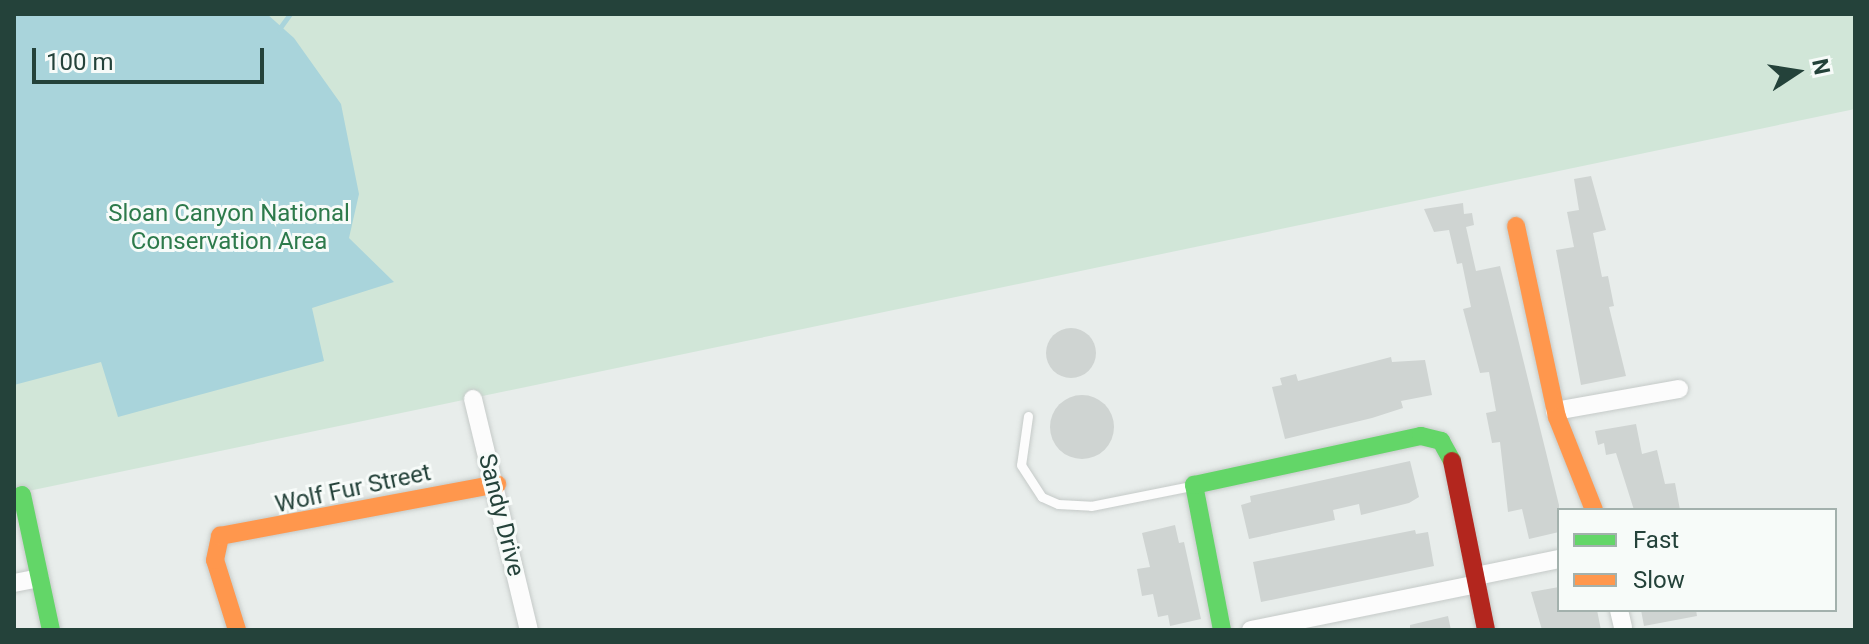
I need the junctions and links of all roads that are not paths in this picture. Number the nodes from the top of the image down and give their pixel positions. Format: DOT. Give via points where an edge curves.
graph roads {
  1 [pos="1516,226"];
  2 [pos="1679,389"];
  3 [pos="473,399"];
  4 [pos="1555,411"];
  5 [pos="1028,416"];
  6 [pos="497,484"];
  7 [pos="1194,485"];
  8 [pos="22,495"];
  9 [pos="1593,508"];
  10 [pos="1557,560"];
  11 [pos="40,578"];
  12 [pos="1476,580"];
  13 [pos="14,583"];
  14 [pos="51,630"];
  15 [pos="237,630"];
  16 [pos="529,630"];
  17 [pos="1222,630"];
  18 [pos="1251,630"];
  19 [pos="1486,630"];
  1 -- 4 [label="street"];
  2 -- 4 [label="street"];
  3 -- 6 [label="street, Sandy Drive"];
  4 -- 9 [label="street"];
  5 -- 7 [label="lane" via="1021,465 1042,497 1058,504 1091,506"];
  6 -- 15 [label="street, Wolf Fur Street" via="220,536 215,560"];
  6 -- 16 [label="street, Sandy Drive"];
  7 -- 12 [label="street" via="1409,437 1441,441 1452,460"];
  7 -- 17 [label="street"];
  8 -- 11 [label="street"];
  10 -- 12 [label="street"];
  11 -- 13 [label="street"];
  11 -- 14 [label="street"];
  12 -- 18 [label="street"];
  12 -- 19 [label="street"];
}
